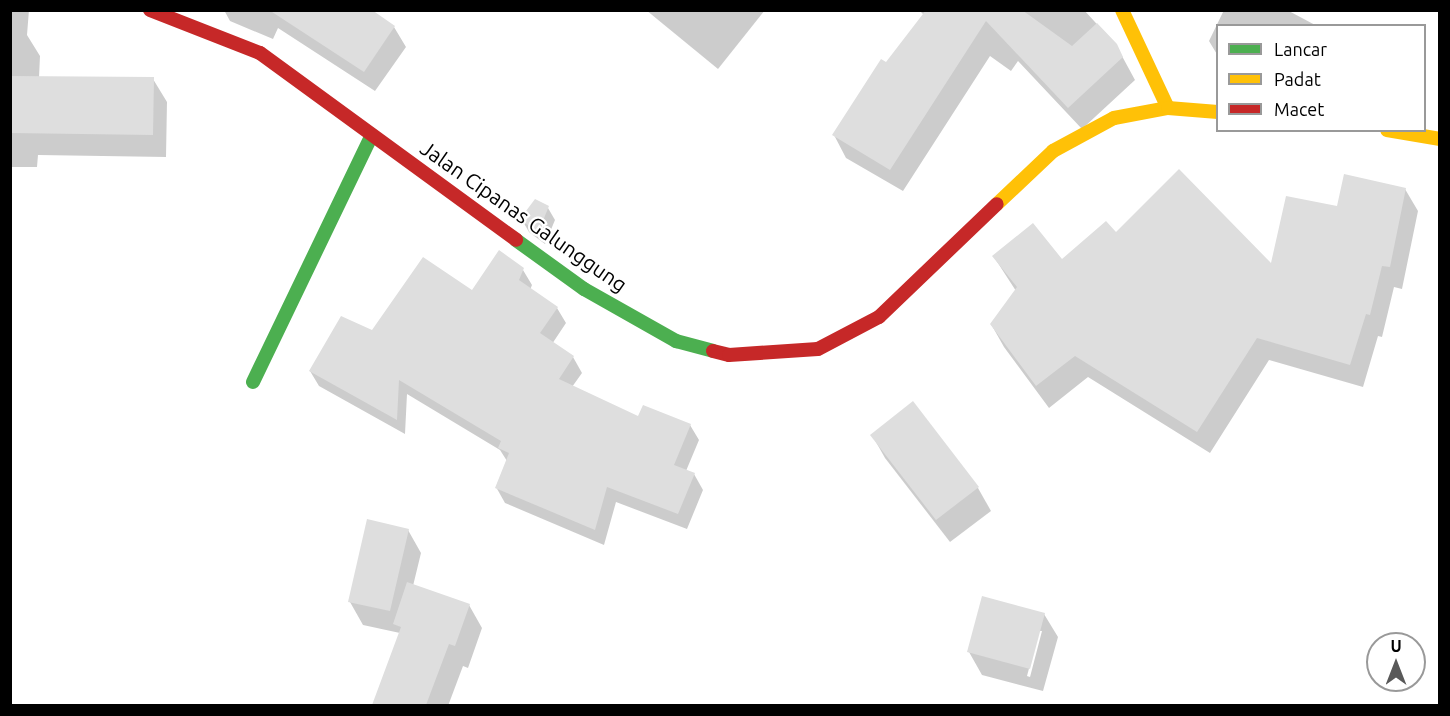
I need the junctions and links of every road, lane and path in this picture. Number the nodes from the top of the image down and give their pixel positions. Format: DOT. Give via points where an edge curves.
graph roads {
  1 [pos="150,10"];
  2 [pos="1122,10"];
  3 [pos="1168,108"];
  4 [pos="1216,112"];
  5 [pos="1399,132"];
  6 [pos="372,135"];
  7 [pos="1440,139"];
  8 [pos="253,382"];
  1 -- 6 [label="street, Jalan Cipanas Galunggung" via="260,52"];
  2 -- 3 [label="street"];
  3 -- 4 [label="street, Jalan Cipanas Galunggung"];
  3 -- 6 [label="street, Jalan Cipanas Galunggung" via="1114,118 1053,151 879,317 818,349 729,355 676,341 584,289"];
  5 -- 7 [label="street"];
  6 -- 8 [label="street"];
}
